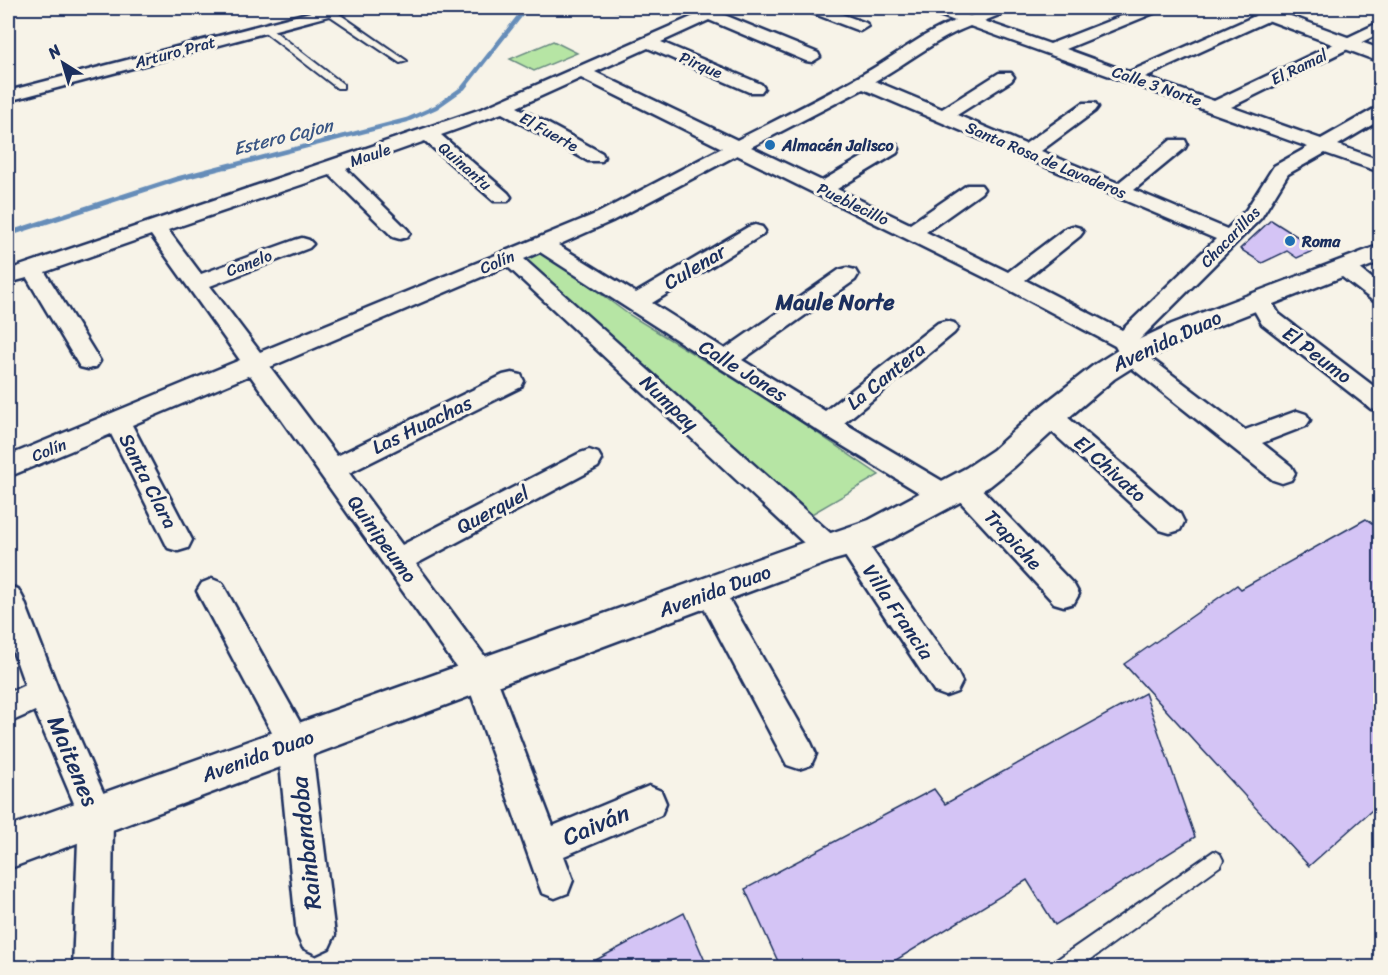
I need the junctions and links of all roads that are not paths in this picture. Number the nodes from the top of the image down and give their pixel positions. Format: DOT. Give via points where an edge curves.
graph roads {
  1 [pos="812,8"];
  2 [pos="933,8"];
  3 [pos="1004,8"];
  4 [pos="1154,8"];
  5 [pos="336,9"];
  6 [pos="1269,10"];
  7 [pos="716,11"];
  8 [pos="968,20"];
  9 [pos="860,26"];
  10 [pos="1380,27"];
  11 [pos="265,28"];
  12 [pos="646,41"];
  13 [pos="1347,43"];
  14 [pos="1052,48"];
  15 [pos="1380,56"];
  16 [pos="812,57"];
  17 [pos="403,61"];
  18 [pos="580,71"];
  19 [pos="1005,76"];
  20 [pos="1131,77"];
  21 [pos="862,82"];
  22 [pos="340,86"];
  23 [pos="755,88"];
  24 [pos="8,96"];
  25 [pos="502,106"];
  26 [pos="1089,107"];
  27 [pos="1216,107"];
  28 [pos="1380,114"];
  29 [pos="942,117"];
  30 [pos="428,135"];
  31 [pos="1178,144"];
  32 [pos="1323,145"];
  33 [pos="738,148"];
  34 [pos="890,149"];
  35 [pos="1027,152"];
  36 [pos="595,157"];
  37 [pos="1380,166"];
  38 [pos="333,167"];
  39 [pos="823,189"];
  40 [pos="974,189"];
  41 [pos="1121,191"];
  42 [pos="501,197"];
  43 [pos="156,227"];
  44 [pos="754,231"];
  45 [pos="1073,232"];
  46 [pos="911,233"];
  47 [pos="400,234"];
  48 [pos="1231,238"];
  49 [pos="302,244"];
  50 [pos="542,244"];
  51 [pos="1380,253"];
  52 [pos="510,257"];
  53 [pos="1345,268"];
  54 [pos="32,269"];
  55 [pos="847,275"];
  56 [pos="8,277"];
  57 [pos="1010,281"];
  58 [pos="197,283"];
  59 [pos="1380,295"];
  60 [pos="1260,300"];
  61 [pos="636,303"];
  62 [pos="946,328"];
  63 [pos="1128,348"];
  64 [pos="726,360"];
  65 [pos="88,361"];
  66 [pos="255,364"];
  67 [pos="512,381"];
  68 [pos="1380,403"];
  69 [pos="1050,416"];
  70 [pos="1297,420"];
  71 [pos="117,422"];
  72 [pos="826,424"];
  73 [pos="1242,441"];
  74 [pos="590,460"];
  75 [pos="8,467"];
  76 [pos="332,470"];
  77 [pos="1282,473"];
  78 [pos="954,491"];
  79 [pos="1170,522"];
  80 [pos="178,540"];
  81 [pos="839,545"];
  82 [pos="397,561"];
  83 [pos="212,591"];
  84 [pos="711,593"];
  85 [pos="1064,594"];
  86 [pos="8,598"];
  87 [pos="481,676"];
  88 [pos="946,682"];
  89 [pos="43,691"];
  90 [pos="8,709"];
  91 [pos="294,742"];
  92 [pos="798,753"];
  93 [pos="649,803"];
  94 [pos="96,815"];
  95 [pos="544,847"];
  96 [pos="8,848"];
  97 [pos="1214,860"];
  98 [pos="555,880"];
  99 [pos="316,935"];
  100 [pos="92,968"];
  101 [pos="1062,968"];
  1 -- 9 [label="street"];
  2 -- 8 [label="street, Calle 3 Norte"];
  3 -- 8 [label="street, Colín"];
  4 -- 14 [label="street"];
  5 -- 11 [label="street, Arturo Prat"];
  5 -- 17 [label="lane"];
  6 -- 13 [label="street"];
  6 -- 20 [label="street"];
  7 -- 12 [label="street, Maule"];
  7 -- 16 [label="street"];
  8 -- 14 [label="street, Calle 3 Norte"];
  8 -- 21 [label="street, Colín" via="938,33"];
  10 -- 13 [label="street, El Ramal"];
  11 -- 22 [label="lane"];
  11 -- 24 [label="street, Arturo Prat"];
  12 -- 18 [label="street, Maule"];
  12 -- 23 [label="street, Pirque"];
  13 -- 15 [label="street"];
  13 -- 27 [label="street, El Ramal"];
  14 -- 20 [label="street, Calle 3 Norte"];
  18 -- 25 [label="street, Maule"];
  18 -- 33 [label="street, Pueblecillo"];
  19 -- 29 [label="street"];
  20 -- 27 [label="street, Calle 3 Norte"];
  21 -- 29 [label="street, Santa Rosa de Lavaderos"];
  21 -- 33 [label="street, Colín"];
  25 -- 30 [label="street, Maule"];
  25 -- 36 [label="street, El Fuerte"];
  26 -- 35 [label="street"];
  27 -- 32 [label="street, Calle 3 Norte"];
  28 -- 32 [label="street, Chacarillas"];
  29 -- 35 [label="street, Santa Rosa de Lavaderos"];
  30 -- 38 [label="street, Maule"];
  30 -- 42 [label="street, Quinantu"];
  31 -- 41 [label="street"];
  32 -- 37 [label="street, Calle 3 Norte"];
  32 -- 48 [label="street, Chacarillas" via="1281,170 1260,207"];
  33 -- 39 [label="street, Pueblecillo"];
  33 -- 50 [label="street, Colín" via="630,205"];
  34 -- 39 [label="street"];
  35 -- 41 [label="street, Santa Rosa de Lavaderos"];
  38 -- 43 [label="street, Maule"];
  38 -- 47 [label="street"];
  39 -- 46 [label="street, Pueblecillo"];
  40 -- 46 [label="street"];
  41 -- 48 [label="street, Santa Rosa de Lavaderos"];
  43 -- 54 [label="street, Maule"];
  43 -- 58 [label="street, Quinipeumo"];
  44 -- 61 [label="street, Culenar"];
  45 -- 57 [label="street"];
  46 -- 57 [label="street, Pueblecillo"];
  48 -- 63 [label="street, Chacarillas"];
  49 -- 58 [label="street, Canelo"];
  50 -- 52 [label="street, Colín"];
  50 -- 61 [label="street, Calle Jones"];
  51 -- 53 [label="street, Avenida Duao"];
  52 -- 66 [label="street, Colín"];
  52 -- 81 [label="street, Numpay"];
  53 -- 59 [label="street"];
  53 -- 60 [label="street, Avenida Duao"];
  54 -- 56 [label="street, Maule"];
  54 -- 65 [label="street"];
  55 -- 64 [label="street"];
  57 -- 63 [label="street, Pueblecillo"];
  58 -- 66 [label="street, Quinipeumo"];
  60 -- 63 [label="street, Avenida Duao"];
  60 -- 68 [label="street, El Peumo" via="1270,320"];
  61 -- 64 [label="street, Calle Jones"];
  62 -- 72 [label="street, La Cantera"];
  63 -- 69 [label="street, Avenida Duao"];
  63 -- 73 [label="street, Pueblecillo"];
  64 -- 72 [label="street, Calle Jones"];
  66 -- 71 [label="street, Colín"];
  66 -- 76 [label="street, Quinipeumo"];
  67 -- 76 [label="street, Las Huachas"];
  69 -- 78 [label="street, Avenida Duao" via="1004,458"];
  69 -- 79 [label="street, El Chivato"];
  70 -- 73 [label="street"];
  71 -- 75 [label="street, Colín"];
  71 -- 80 [label="street, Santa Clara"];
  72 -- 78 [label="street, Calle Jones"];
  73 -- 77 [label="street, Pueblecillo"];
  74 -- 82 [label="street, Querquel"];
  76 -- 82 [label="street, Quinipeumo"];
  78 -- 81 [label="street, Avenida Duao"];
  78 -- 85 [label="street, Trapiche"];
  81 -- 84 [label="street, Avenida Duao"];
  81 -- 88 [label="street, Villa Francia"];
  82 -- 87 [label="street, Quinipeumo"];
  83 -- 91 [label="street, Rainbandoba"];
  84 -- 87 [label="street, Avenida Duao"];
  84 -- 92 [label="street"];
  86 -- 89 [label="street, Maitenes"];
  87 -- 91 [label="street, Avenida Duao"];
  87 -- 95 [label="street, Quinipeumo"];
  89 -- 90 [label="street"];
  89 -- 94 [label="street, Maitenes"];
  91 -- 94 [label="street, Avenida Duao"];
  91 -- 99 [label="street, Rainbandoba"];
  93 -- 95 [label="street, Caiván"];
  94 -- 96 [label="street, Avenida Duao"];
  94 -- 100 [label="street, Maitenes"];
  95 -- 98 [label="street, Quinipeumo"];
  97 -- 101 [label="lane"];
}
